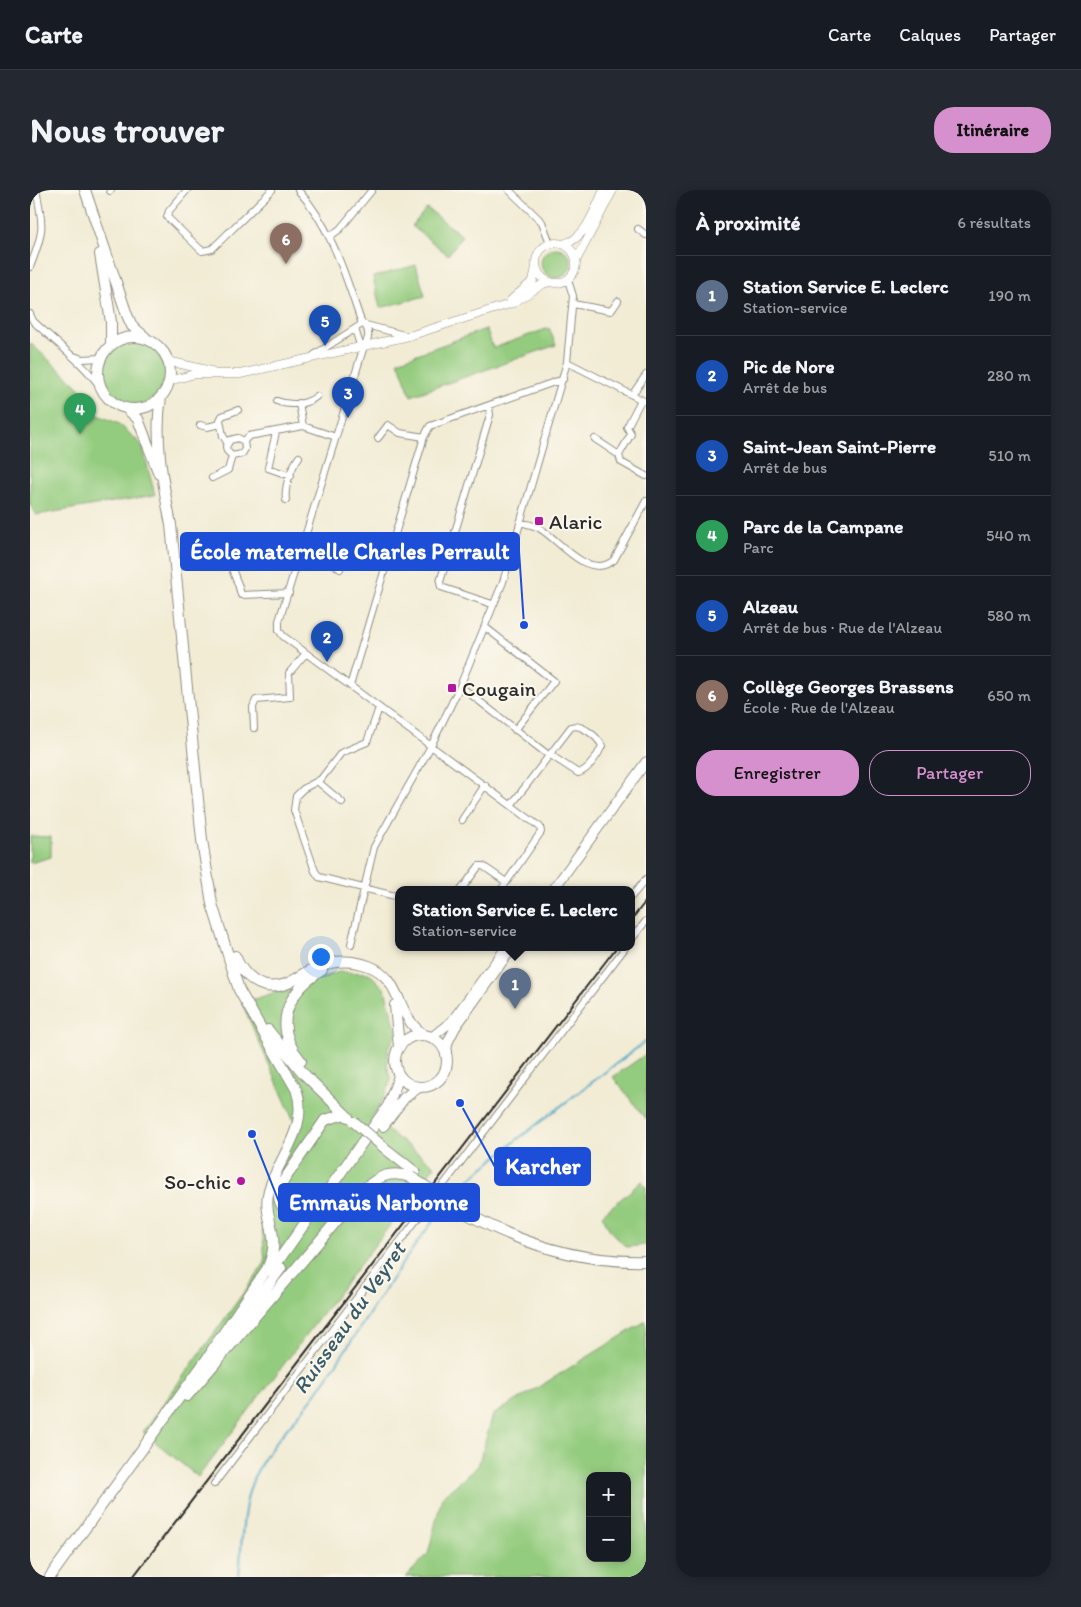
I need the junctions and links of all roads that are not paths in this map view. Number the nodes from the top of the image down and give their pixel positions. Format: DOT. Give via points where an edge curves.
graph roads {
  1 [pos="36,190"];
  2 [pos="85,190"];
  3 [pos="187,190"];
  4 [pos="272,190"];
  5 [pos="298,190"];
  6 [pos="372,190"];
  7 [pos="509,190"];
  8 [pos="604,190"];
  9 [pos="613,190"];
  10 [pos="92,216"];
  11 [pos="638,229"];
  12 [pos="646,235"];
  13 [pos="329,237"];
  14 [pos="550,243"];
  15 [pos="564,244"];
  16 [pos="576,259"];
  17 [pos="30,267"];
  18 [pos="536,267"];
  19 [pos="568,280"];
  20 [pos="550,282"];
  21 [pos="618,301"];
  22 [pos="573,304"];
  23 [pos="499,307"];
  24 [pos="30,314"];
  25 [pos="363,324"];
  26 [pos="354,329"];
  27 [pos="409,336"];
  28 [pos="148,339"];
  29 [pos="111,345"];
  30 [pos="364,346"];
  31 [pos="66,352"];
  32 [pos="101,358"];
  33 [pos="310,358"];
  34 [pos="168,361"];
  35 [pos="567,362"];
  36 [pos="222,374"];
  37 [pos="646,375"];
  38 [pos="563,379"];
  39 [pos="169,381"];
  40 [pos="101,388"];
  41 [pos="632,395"];
  42 [pos="161,396"];
  43 [pos="317,396"];
  44 [pos="277,401"];
  45 [pos="644,401"];
  46 [pos="298,403"];
  47 [pos="489,406"];
  48 [pos="126,408"];
  49 [pos="238,410"];
  50 [pos="220,424"];
  51 [pos="200,425"];
  52 [pos="303,426"];
  53 [pos="276,432"];
  54 [pos="336,437"];
  55 [pos="378,438"];
  56 [pos="424,438"];
  57 [pos="595,439"];
  58 [pos="244,441"];
  59 [pos="228,442"];
  60 [pos="232,456"];
  61 [pos="619,456"];
  62 [pos="299,457"];
  63 [pos="290,476"];
  64 [pos="646,476"];
  65 [pos="212,478"];
  66 [pos="164,489"];
  67 [pos="286,500"];
  68 [pos="646,500"];
  69 [pos="644,509"];
  70 [pos="520,522"];
  71 [pos="260,542"];
  72 [pos="303,546"];
  73 [pos="340,569"];
  74 [pos="289,593"];
  75 [pos="492,604"];
  76 [pos="485,627"];
  77 [pos="306,653"];
  78 [pos="350,686"];
  79 [pos="460,686"];
  80 [pos="379,708"];
  81 [pos="254,728"];
  82 [pos="514,730"];
  83 [pos="431,746"];
  84 [pos="550,755"];
  85 [pos="646,762"];
  86 [pos="317,781"];
  87 [pos="485,786"];
  88 [pos="342,802"];
  89 [pos="512,804"];
  90 [pos="462,820"];
  91 [pos="202,840"];
  92 [pos="646,880"];
  93 [pos="467,882"];
  94 [pos="506,882"];
  95 [pos="464,886"];
  96 [pos="468,886"];
  97 [pos="503,886"];
  98 [pos="555,886"];
  99 [pos="364,889"];
  100 [pos="635,892"];
  101 [pos="395,896"];
  102 [pos="646,922"];
  103 [pos="635,935"];
  104 [pos="351,944"];
  105 [pos="504,951"];
  106 [pos="510,951"];
  107 [pos="624,951"];
  108 [pos="336,962"];
  109 [pos="232,966"];
  110 [pos="386,978"];
  111 [pos="428,1036"];
  112 [pos="399,1047"];
  113 [pos="446,1054"];
  114 [pos="399,1076"];
  115 [pos="419,1087"];
  116 [pos="345,1114"];
  117 [pos="364,1142"];
  118 [pos="413,1175"];
  119 [pos="472,1214"];
  120 [pos="646,1254"];
  121 [pos="646,1261"];
  122 [pos="212,1350"];
  123 [pos="187,1396"];
  124 [pos="214,1484"];
  125 [pos="50,1577"];
  126 [pos="56,1577"];
  1 -- 17 [label="street" via="43,222"];
  2 -- 10 [label="main road"];
  3 -- 4 [label="street" via="167,217 202,251 212,249"];
  5 -- 13 [label="street" via="311,204"];
  6 -- 13 [label="street" via="340,229"];
  7 -- 14 [label="street" via="542,222"];
  8 -- 15 [label="street" via="579,236"];
  9 -- 16 [label="street"];
  10 -- 28 [label="main road" via="127,315 137,332"];
  10 -- 29 [label="main road" via="110,314"];
  11 -- 12 [label="street"];
  13 -- 25 [label="street"];
  14 -- 15 [label="street"];
  14 -- 18 [label="street" via="538,255"];
  15 -- 16 [label="street" via="573,251"];
  16 -- 19 [label="street" via="576,270"];
  18 -- 20 [label="street" via="541,277"];
  18 -- 23 [label="street" via="528,286"];
  19 -- 20 [label="street"];
  19 -- 22 [label="street" via="573,290"];
  20 -- 23 [label="street" via="526,297"];
  21 -- 22 [label="street" via="611,311"];
  22 -- 35 [label="street"];
  23 -- 27 [label="street"];
  24 -- 31 [label="street"];
  25 -- 26 [label="street"];
  25 -- 27 [label="street"];
  25 -- 30 [label="street" via="369,333"];
  26 -- 30 [label="street"];
  26 -- 33 [label="street"];
  27 -- 30 [label="street"];
  28 -- 29 [label="main road" via="127,337"];
  28 -- 34 [label="main road" via="160,347"];
  29 -- 32 [label="main road"];
  30 -- 33 [label="street"];
  30 -- 54 [label="street"];
  31 -- 32 [label="street" via="82,359"];
  31 -- 40 [label="street"];
  32 -- 40 [label="main road" via="98,372"];
  33 -- 36 [label="street" via="240,374"];
  34 -- 36 [label="street"];
  34 -- 39 [label="main road"];
  35 -- 38 [label="street"];
  35 -- 41 [label="street"];
  36 -- 39 [label="street" via="195,374"];
  37 -- 41 [label="street"];
  38 -- 47 [label="street"];
  38 -- 70 [label="street"];
  39 -- 42 [label="main road"];
  40 -- 48 [label="main road" via="112,402"];
  41 -- 45 [label="street"];
  42 -- 48 [label="main road" via="149,406"];
  42 -- 66 [label="main road" via="158,431"];
  43 -- 46 [label="street" via="312,402"];
  44 -- 46 [label="street"];
  45 -- 61 [label="street" via="627,427 631,434"];
  46 -- 52 [label="street"];
  47 -- 56 [label="street" via="430,426"];
  47 -- 75 [label="street" via="490,414 440,582 441,587"];
  48 -- 66 [label="main road" via="138,419"];
  49 -- 50 [label="street" via="222,416"];
  50 -- 51 [label="street"];
  50 -- 59 [label="street"];
  52 -- 53 [label="street"];
  52 -- 54 [label="street"];
  53 -- 58 [label="street" via="249,436"];
  53 -- 63 [label="street" via="268,468"];
  54 -- 72 [label="street"];
  55 -- 56 [label="street" via="388,425 400,433"];
  56 -- 78 [label="street"];
  57 -- 61 [label="street"];
  58 -- 59 [label="street" via="238,438"];
  58 -- 60 [label="street" via="242,454"];
  59 -- 60 [label="street" via="227,451"];
  60 -- 65 [label="street" via="228,470"];
  61 -- 64 [label="street" via="621,462"];
  62 -- 63 [label="street"];
  63 -- 67 [label="street"];
  66 -- 91 [label="main road" via="172,525"];
  68 -- 69 [label="street"];
  69 -- 70 [label="street" via="614,560 598,568 581,561 538,528"];
  70 -- 75 [label="street" via="503,582"];
  71 -- 74 [label="street" via="237,545 231,561 231,572 239,584 241,595"];
  72 -- 73 [label="street" via="318,551"];
  72 -- 74 [label="street"];
  74 -- 77 [label="street" via="279,630"];
  75 -- 76 [label="street"];
  76 -- 79 [label="street"];
  76 -- 82 [label="street" via="554,681"];
  77 -- 78 [label="street"];
  77 -- 81 [label="street" via="289,673 290,697 256,700"];
  78 -- 80 [label="street"];
  79 -- 82 [label="street"];
  79 -- 83 [label="street"];
  80 -- 83 [label="street"];
  80 -- 86 [label="street" via="367,742 341,753"];
  82 -- 84 [label="street"];
  83 -- 87 [label="street"];
  83 -- 99 [label="street" via="374,847"];
  84 -- 84 [label="street" via="578,773 584,772 602,746 600,741 576,725"];
  84 -- 89 [label="street"];
  85 -- 98 [label="main road"];
  86 -- 88 [label="street"];
  86 -- 99 [label="street" via="296,796 294,810 314,871 326,880"];
  87 -- 89 [label="street"];
  87 -- 90 [label="street"];
  89 -- 94 [label="street" via="540,827 540,832"];
  91 -- 108 [label="main road" via="221,919 239,965 248,978 259,984 285,984 318,966"];
  91 -- 109 [label="main road" via="212,904"];
  92 -- 100 [label="street"];
  93 -- 94 [label="street" via="478,866"];
  93 -- 95 [label="street"];
  93 -- 96 [label="street"];
  94 -- 97 [label="street"];
  99 -- 101 [label="street"];
  99 -- 104 [label="street"];
  102 -- 103 [label="street"];
  105 -- 111 [label="main road" via="452,1021"];
  106 -- 113 [label="main road" via="454,1028"];
  107 -- 124 [label="street"];
  108 -- 110 [label="main road" via="361,963"];
  108 -- 116 [label="main road" via="315,974 295,995 286,1013 285,1030 295,1054"];
  109 -- 116 [label="main road" via="253,1007 276,1041"];
  109 -- 122 [label="main road" via="240,990 296,1089 301,1113 269,1192 268,1212 274,1254"];
  110 -- 111 [label="main road" via="397,992 408,1022"];
  110 -- 112 [label="main road" via="397,1013"];
  111 -- 112 [label="main road" via="410,1038"];
  111 -- 113 [label="main road" via="443,1047"];
  112 -- 114 [label="main road" via="395,1063"];
  113 -- 115 [label="main road" via="446,1066 439,1080"];
  114 -- 115 [label="main road"];
  114 -- 117 [label="main road" via="388,1106"];
  115 -- 123 [label="main road" via="410,1092 389,1117"];
  116 -- 117 [label="main road" via="324,1120 310,1140 280,1186 278,1195 282,1207 297,1213 312,1206"];
  116 -- 118 [label="main road, bridge"];
  117 -- 122 [label="main road"];
  118 -- 119 [label="main road, bridge"];
  118 -- 123 [label="main road" via="393,1172 382,1175 363,1190"];
  119 -- 120 [label="main road" via="528,1237 564,1247"];
  119 -- 121 [label="main road" via="523,1241 608,1260"];
  122 -- 125 [label="main road"];
  123 -- 126 [label="main road"];
}
